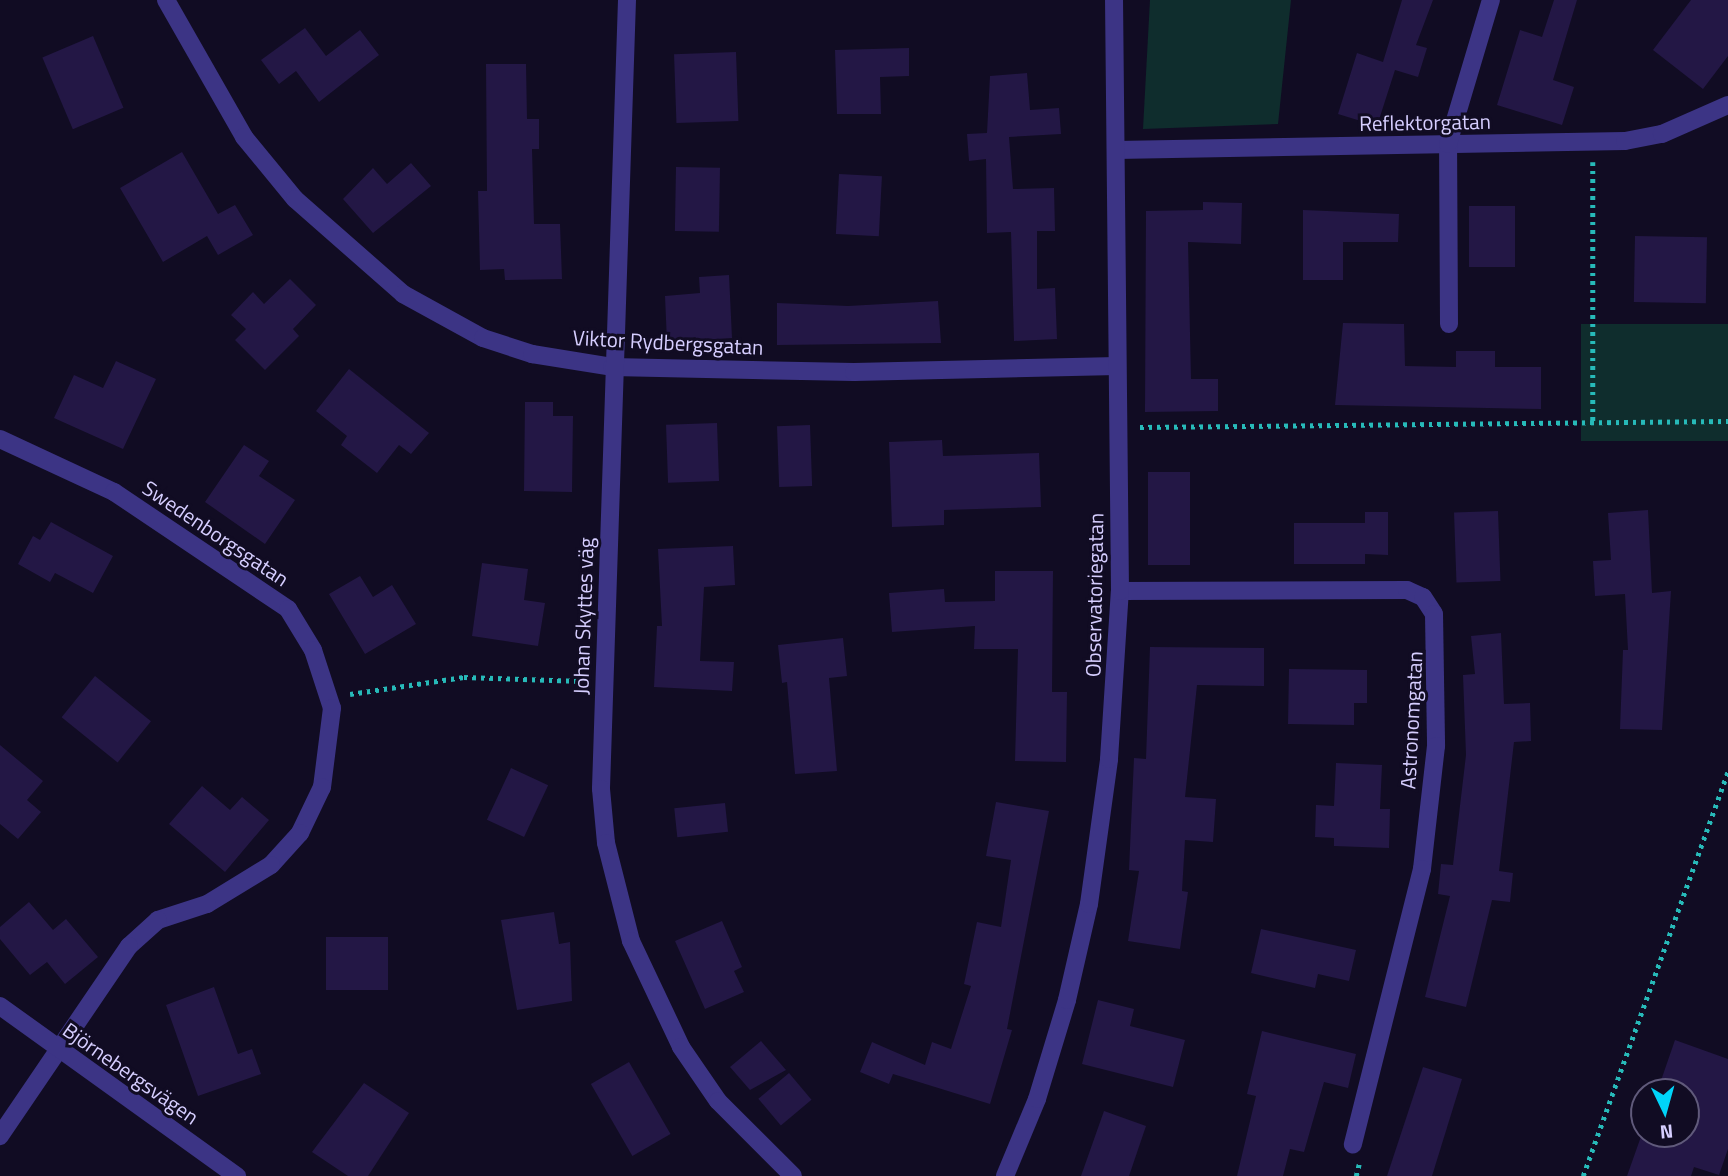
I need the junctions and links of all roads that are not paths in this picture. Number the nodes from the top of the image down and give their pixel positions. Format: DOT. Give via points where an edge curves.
graph roads {
  1 [pos="166,0"];
  2 [pos="627,0"];
  3 [pos="1114,0"];
  4 [pos="1491,0"];
  5 [pos="1728,105"];
  6 [pos="1448,144"];
  7 [pos="1116,150"];
  8 [pos="1449,324"];
  9 [pos="1117,366"];
  10 [pos="612,367"];
  11 [pos="0,439"];
  12 [pos="1120,591"];
  13 [pos="0,1006"];
  14 [pos="58,1050"];
  15 [pos="0,1136"];
  16 [pos="1353,1144"];
  17 [pos="237,1176"];
  18 [pos="793,1176"];
  19 [pos="1005,1176"];
  1 -- 10 [label="street, Viktor Rydbergsgatan" via="195,61 244,137 295,199 348,252 403,294 483,338 532,354"];
  2 -- 10 [label="street, Johan Skyttes väg"];
  3 -- 7 [label="street, Observatoriegatan"];
  4 -- 6 [label="street"];
  5 -- 6 [label="street, Reflektorgatan" via="1662,134 1593,143"];
  6 -- 7 [label="street, Reflektorgatan"];
  6 -- 8 [label="street"];
  7 -- 9 [label="street, Observatoriegatan"];
  9 -- 10 [label="street, Viktor Rydbergsgatan" via="854,372"];
  9 -- 12 [label="street, Observatoriegatan"];
  10 -- 18 [label="street, Johan Skyttes väg" via="601,789 606,843 631,942 681,1047 718,1101"];
  11 -- 14 [label="street, Swedenborgsgatan" via="114,492 288,609 313,650 331,708 322,787 300,833 271,865 207,904 158,920 129,946"];
  12 -- 16 [label="street, Astronomgatan" via="1407,590 1423,597 1434,614 1436,746 1422,869"];
  12 -- 19 [label="street, Observatoriegatan" via="1109,759 1089,904 1041,1087"];
  13 -- 14 [label="street, Björnebergsvägen"];
  14 -- 15 [label="street, Swedenborgsgatan"];
  14 -- 17 [label="street, Björnebergsvägen"];
}
